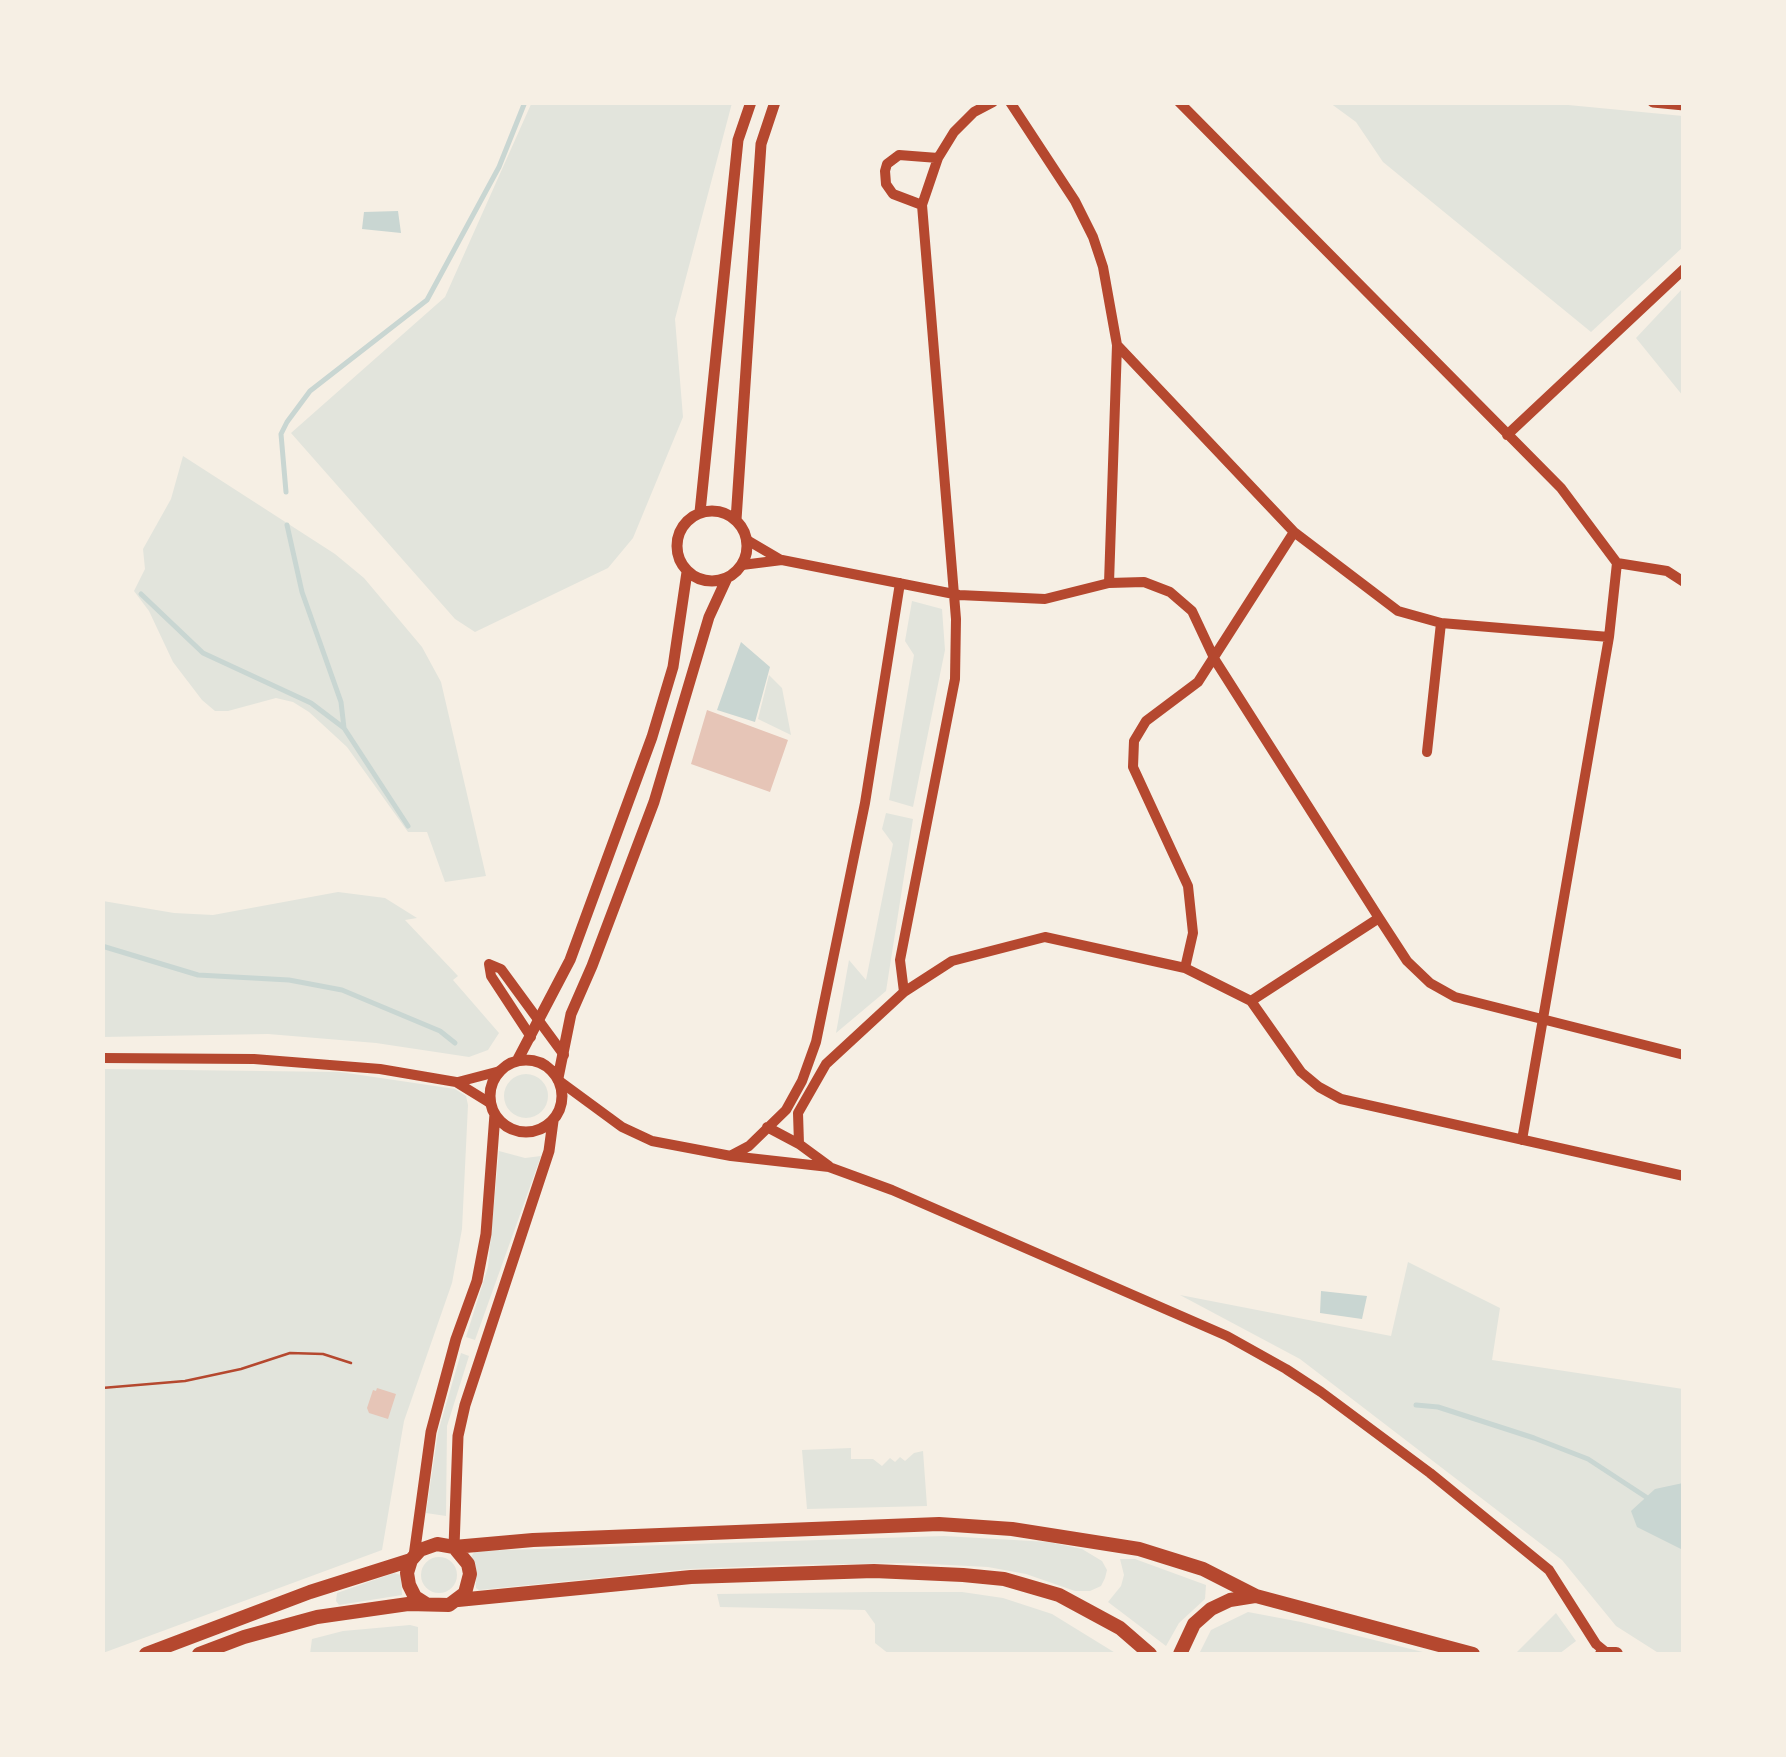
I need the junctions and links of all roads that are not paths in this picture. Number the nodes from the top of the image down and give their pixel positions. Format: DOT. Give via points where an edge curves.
graph roads {
  1 [pos="751,102"];
  2 [pos="774,102"];
  3 [pos="993,102"];
  4 [pos="1010,102"];
  5 [pos="1179,102"];
  6 [pos="1653,102"];
  7 [pos="1684,106"];
  8 [pos="938,158"];
  9 [pos="922,205"];
  10 [pos="1684,270"];
  11 [pos="1117,345"];
  12 [pos="1507,435"];
  13 [pos="700,512"];
  14 [pos="736,520"];
  15 [pos="1294,532"];
  16 [pos="747,540"];
  17 [pos="782,560"];
  18 [pos="1617,564"];
  19 [pos="742,565"];
  20 [pos="687,572"];
  21 [pos="727,578"];
  22 [pos="1684,582"];
  23 [pos="900,583"];
  24 [pos="1108,583"];
  25 [pos="956,594"];
  26 [pos="1441,623"];
  27 [pos="1609,637"];
  28 [pos="1215,660"];
  29 [pos="1427,752"];
  30 [pos="1379,918"];
  31 [pos="1185,968"];
  32 [pos="904,992"];
  33 [pos="1250,1001"];
  34 [pos="1542,1022"];
  35 [pos="538,1024"];
  36 [pos="531,1037"];
  37 [pos="564,1054"];
  38 [pos="1684,1055"];
  39 [pos="102,1058"];
  40 [pos="517,1061"];
  41 [pos="500,1071"];
  42 [pos="558,1079"];
  43 [pos="456,1082"];
  44 [pos="492,1109"];
  45 [pos="553,1121"];
  46 [pos="767,1127"];
  47 [pos="1522,1140"];
  48 [pos="798,1144"];
  49 [pos="731,1156"];
  50 [pos="830,1166"];
  51 [pos="1684,1176"];
  52 [pos="454,1547"];
  53 [pos="412,1558"];
  54 [pos="1256,1596"];
  55 [pos="458,1600"];
  56 [pos="426,1604"];
  57 [pos="146,1654"];
  58 [pos="199,1654"];
  59 [pos="1150,1654"];
  60 [pos="1180,1654"];
  61 [pos="1474,1654"];
  62 [pos="1608,1654"];
  1 -- 13 [label="street" via="738,140"];
  2 -- 14 [label="street" via="761,144"];
  3 -- 8 [label="street" via="954,132"];
  4 -- 11 [label="street" via="1093,236"];
  5 -- 12 [label="street"];
  6 -- 7 [label="street"];
  8 -- 9 [label="street"];
  8 -- 9 [label="street" via="899,154 887,164 893,194"];
  9 -- 25 [label="street"];
  10 -- 12 [label="street"];
  11 -- 15 [label="street"];
  11 -- 24 [label="street"];
  12 -- 18 [label="street" via="1561,488"];
  13 -- 14 [label="street" via="719,511"];
  13 -- 20 [label="street" via="676,538"];
  14 -- 16 [label="street"];
  15 -- 26 [label="street" via="1398,611"];
  15 -- 28 [label="street"];
  16 -- 17 [label="street"];
  16 -- 19 [label="street"];
  17 -- 19 [label="street"];
  17 -- 23 [label="street"];
  18 -- 22 [label="street" via="1667,571"];
  18 -- 27 [label="street"];
  19 -- 21 [label="street"];
  20 -- 21 [label="street" via="706,581"];
  20 -- 35 [label="street" via="673,668 652,737 570,960"];
  21 -- 37 [label="street" via="654,802 570,1014"];
  23 -- 25 [label="street"];
  23 -- 46 [label="street" via="865,803 816,1042 786,1110"];
  24 -- 25 [label="street" via="1045,599"];
  24 -- 28 [label="street" via="1144,582 1170,592 1192,611"];
  25 -- 32 [label="street" via="954,679 900,960"];
  26 -- 27 [label="street"];
  26 -- 29 [label="street"];
  27 -- 34 [label="street"];
  28 -- 30 [label="street"];
  28 -- 31 [label="street" via="1198,682 1146,721 1134,741 1133,767 1188,886 1192,934"];
  30 -- 33 [label="street"];
  30 -- 34 [label="street" via="1430,983 1455,998"];
  31 -- 32 [label="street" via="1045,937 952,961"];
  31 -- 33 [label="street"];
  32 -- 48 [label="street" via="826,1064 798,1113"];
  33 -- 47 [label="street" via="1301,1072 1341,1099"];
  34 -- 38 [label="street"];
  34 -- 47 [label="street"];
  35 -- 36 [label="street"];
  35 -- 36 [label="street" via="489,964"];
  35 -- 37 [label="street"];
  36 -- 40 [label="street"];
  37 -- 42 [label="street"];
  39 -- 43 [label="street" via="254,1059"];
  40 -- 41 [label="street"];
  40 -- 42 [label="street" via="540,1062"];
  41 -- 43 [label="street"];
  41 -- 44 [label="street" via="490,1091"];
  42 -- 45 [label="street" via="562,1101"];
  42 -- 49 [label="street" via="652,1141"];
  43 -- 44 [label="street"];
  44 -- 45 [label="street" via="516,1131"];
  44 -- 53 [label="street" via="486,1234 431,1432"];
  45 -- 52 [label="street" via="549,1152 464,1405"];
  46 -- 48 [label="street"];
  46 -- 49 [label="street"];
  47 -- 51 [label="street"];
  48 -- 50 [label="street"];
  49 -- 50 [label="street"];
  50 -- 62 [label="street" via="1228,1336 1286,1369 1430,1472 1549,1570"];
  52 -- 53 [label="main road" via="428,1546"];
  52 -- 54 [label="main road" via="939,1524 1012,1528 1139,1549"];
  52 -- 55 [label="main road" via="470,1574"];
  53 -- 56 [label="main road" via="409,1586"];
  53 -- 57 [label="main road"];
  54 -- 60 [label="main road" via="1211,1609 1194,1624"];
  54 -- 61 [label="main road"];
  55 -- 56 [label="main road"];
  55 -- 59 [label="main road" via="690,1578 962,1575 1060,1595 1120,1628"];
  56 -- 58 [label="main road" via="317,1617"];
}
